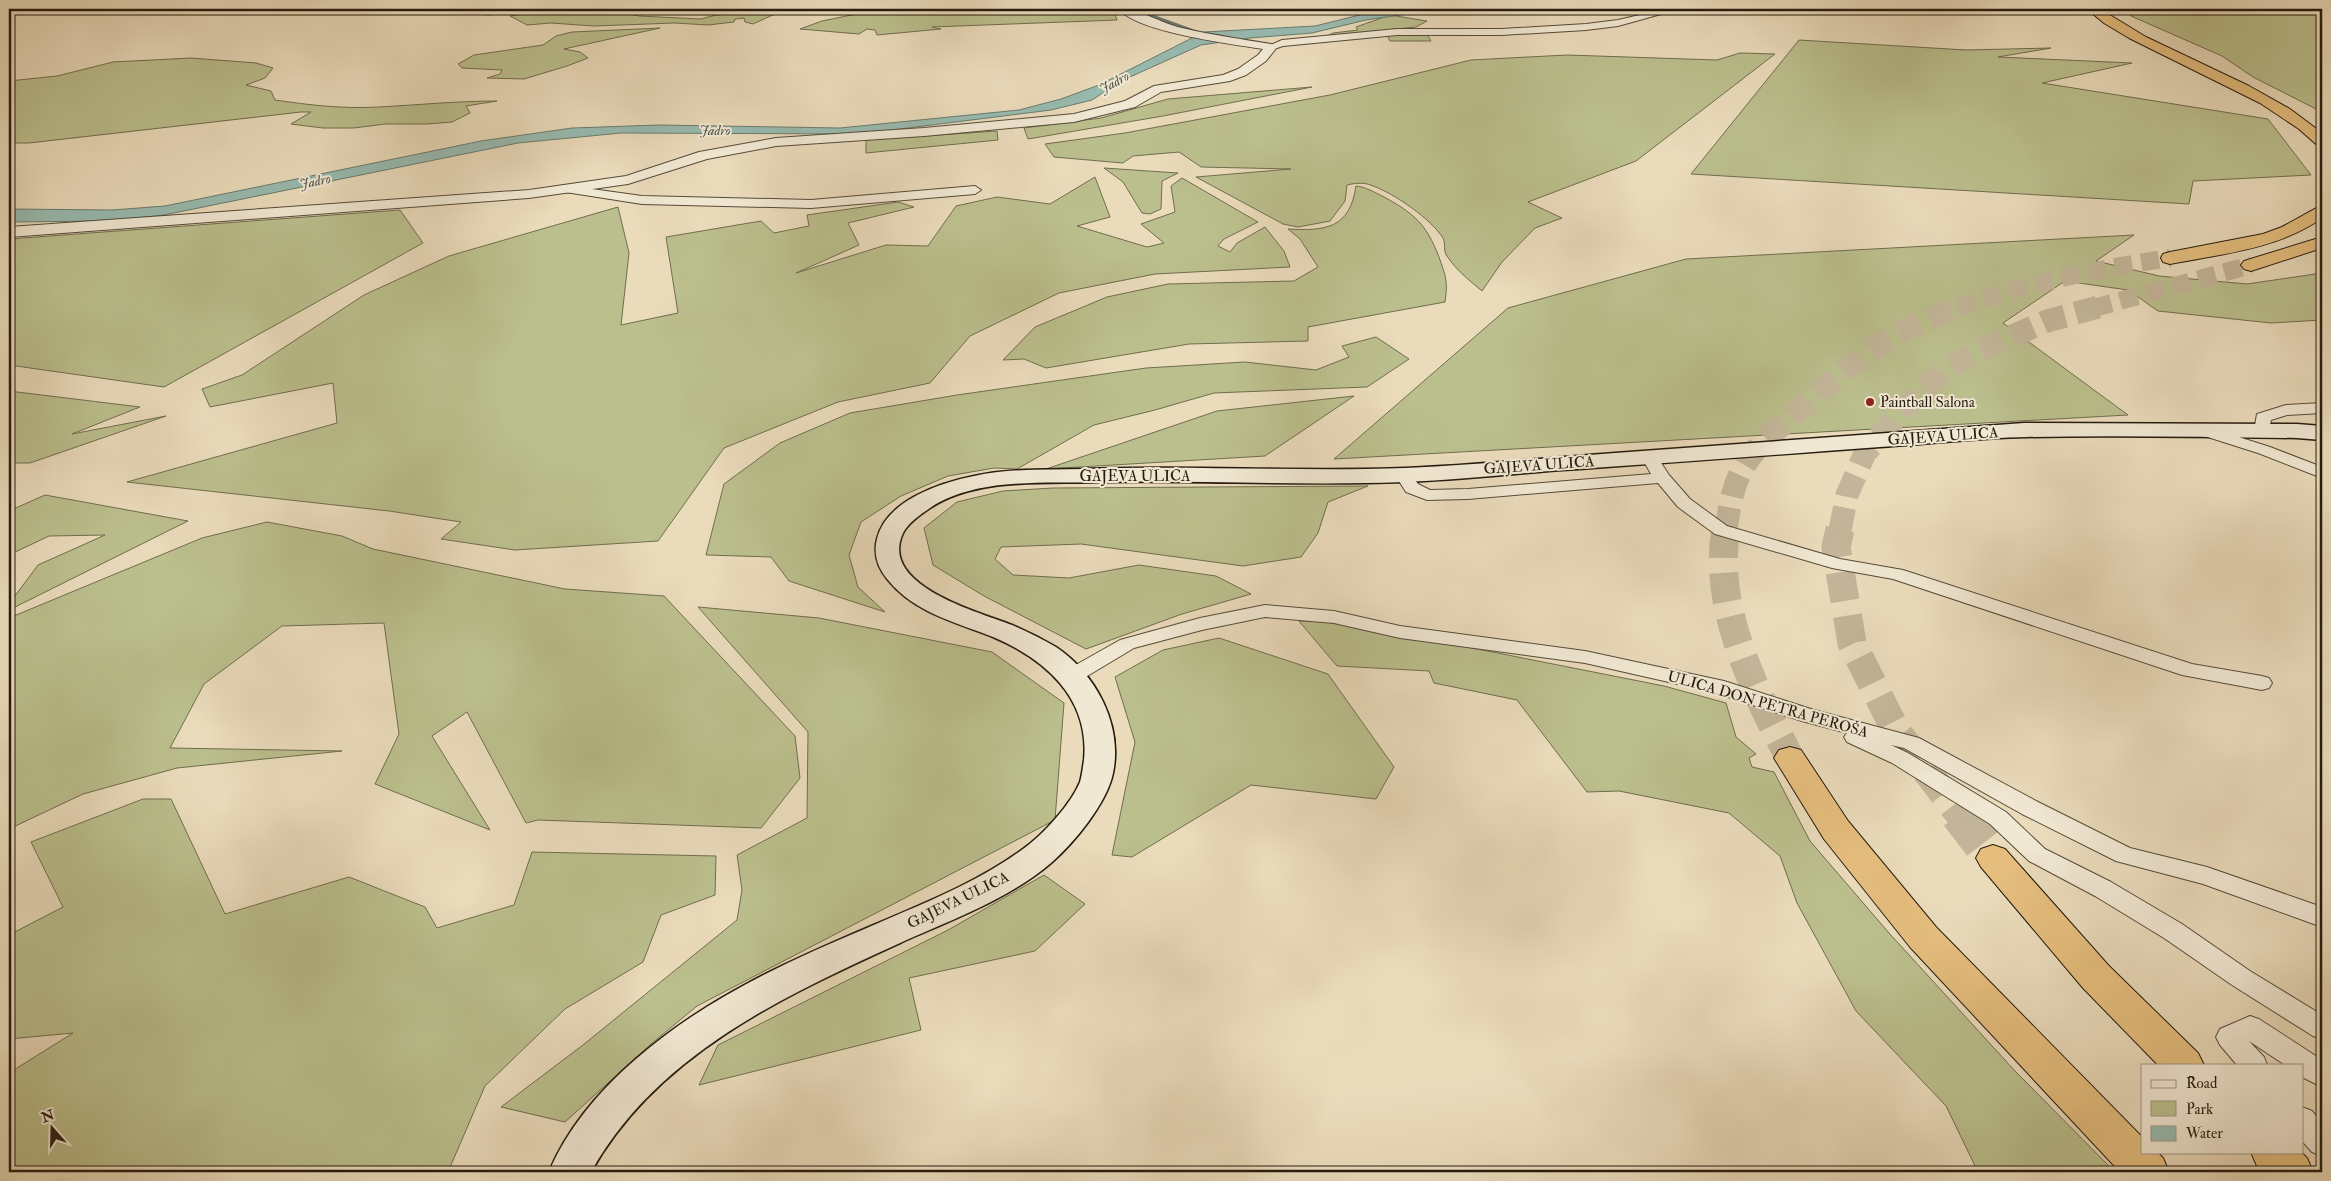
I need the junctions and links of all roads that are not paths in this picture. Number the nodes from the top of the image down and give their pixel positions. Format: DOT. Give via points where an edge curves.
graph roads {
  1 [pos="1124,9"];
  2 [pos="1675,9"];
  3 [pos="2093,9"];
  4 [pos="2108,14"];
  5 [pos="1271,47"];
  6 [pos="2318,118"];
  7 [pos="2322,141"];
  8 [pos="563,189"];
  9 [pos="975,190"];
  10 [pos="2322,210"];
  11 [pos="9,232"];
  12 [pos="2322,242"];
  13 [pos="2170,258"];
  14 [pos="2251,265"];
  15 [pos="2322,408"];
  16 [pos="2201,430"];
  17 [pos="2262,430"];
  18 [pos="2322,433"];
  19 [pos="1650,458"];
  20 [pos="2322,473"];
  21 [pos="1403,475"];
  22 [pos="1662,478"];
  23 [pos="1072,676"];
  24 [pos="2262,683"];
  25 [pos="1809,716"];
  26 [pos="1790,758"];
  27 [pos="1994,858"];
  28 [pos="2322,917"];
  29 [pos="2241,978"];
  30 [pos="2322,1020"];
  31 [pos="2322,1028"];
  32 [pos="2183,1064"];
  33 [pos="2253,1064"];
  34 [pos="2322,1075"];
  35 [pos="2304,1122"];
  36 [pos="2322,1143"];
  37 [pos="2274,1154"];
  38 [pos="569,1172"];
  39 [pos="2148,1172"];
  40 [pos="2292,1172"];
  1 -- 5 [label="street" via="1156,25 1182,32"];
  2 -- 5 [label="street" via="1586,28 1397,32 1282,43"];
  3 -- 4 [label="highway"];
  4 -- 6 [label="highway"];
  4 -- 7 [label="highway" via="2141,40 2265,100 2300,121"];
  5 -- 8 [label="street" via="1242,72 1226,78 1158,89 1130,104 1074,118 776,142 704,155 628,180"];
  8 -- 9 [label="street" via="642,200 811,204"];
  8 -- 11 [label="street" via="428,203"];
  10 -- 13 [label="highway" via="2306,222 2278,235"];
  12 -- 14 [label="highway"];
  15 -- 17 [label="street" via="2286,410 2263,417"];
  16 -- 17 [label="main road"];
  16 -- 19 [label="main road, GAJEVA ULICA" via="2024,430"];
  16 -- 20 [label="street, GAJEVA ULICA"];
  17 -- 18 [label="main road"];
  19 -- 21 [label="main road, GAJEVA ULICA"];
  19 -- 22 [label="street"];
  21 -- 22 [label="street" via="1412,488 1427,495"];
  21 -- 23 [label="main road, GAJEVA ULICA" via="1009,478 954,488 930,498 909,511 891,530 886,551 893,570 906,585 928,602 1004,632 1047,654"];
  22 -- 24 [label="street" via="1684,503 1721,530 1838,564 1896,574 2189,670"];
  23 -- 25 [label="street, ULICA DON PETRA PEROŠA" via="1127,644 1265,611 1334,617 1400,632 1586,657 1717,686"];
  23 -- 38 [label="main road, GAJEVA ULICA" via="1088,699 1096,720 1100,748 1097,779 1080,810 1044,851 1013,874 964,900 744,1001 677,1047 626,1092 585,1144"];
  25 -- 28 [label="street, ULICA DON PETRA PEROŠA" via="1911,743 2124,856 2207,876"];
  25 -- 29 [label="street" via="1900,758 1998,818 2037,855 2103,889 2173,931"];
  26 -- 39 [label="highway" via="1836,830 1924,937"];
  27 -- 32 [label="highway" via="2096,977"];
  29 -- 30 [label="street"];
  29 -- 31 [label="street"];
  33 -- 34 [label="street" via="2229,1037 2250,1026"];
  35 -- 36 [label="street"];
  37 -- 40 [label="highway"];
}
